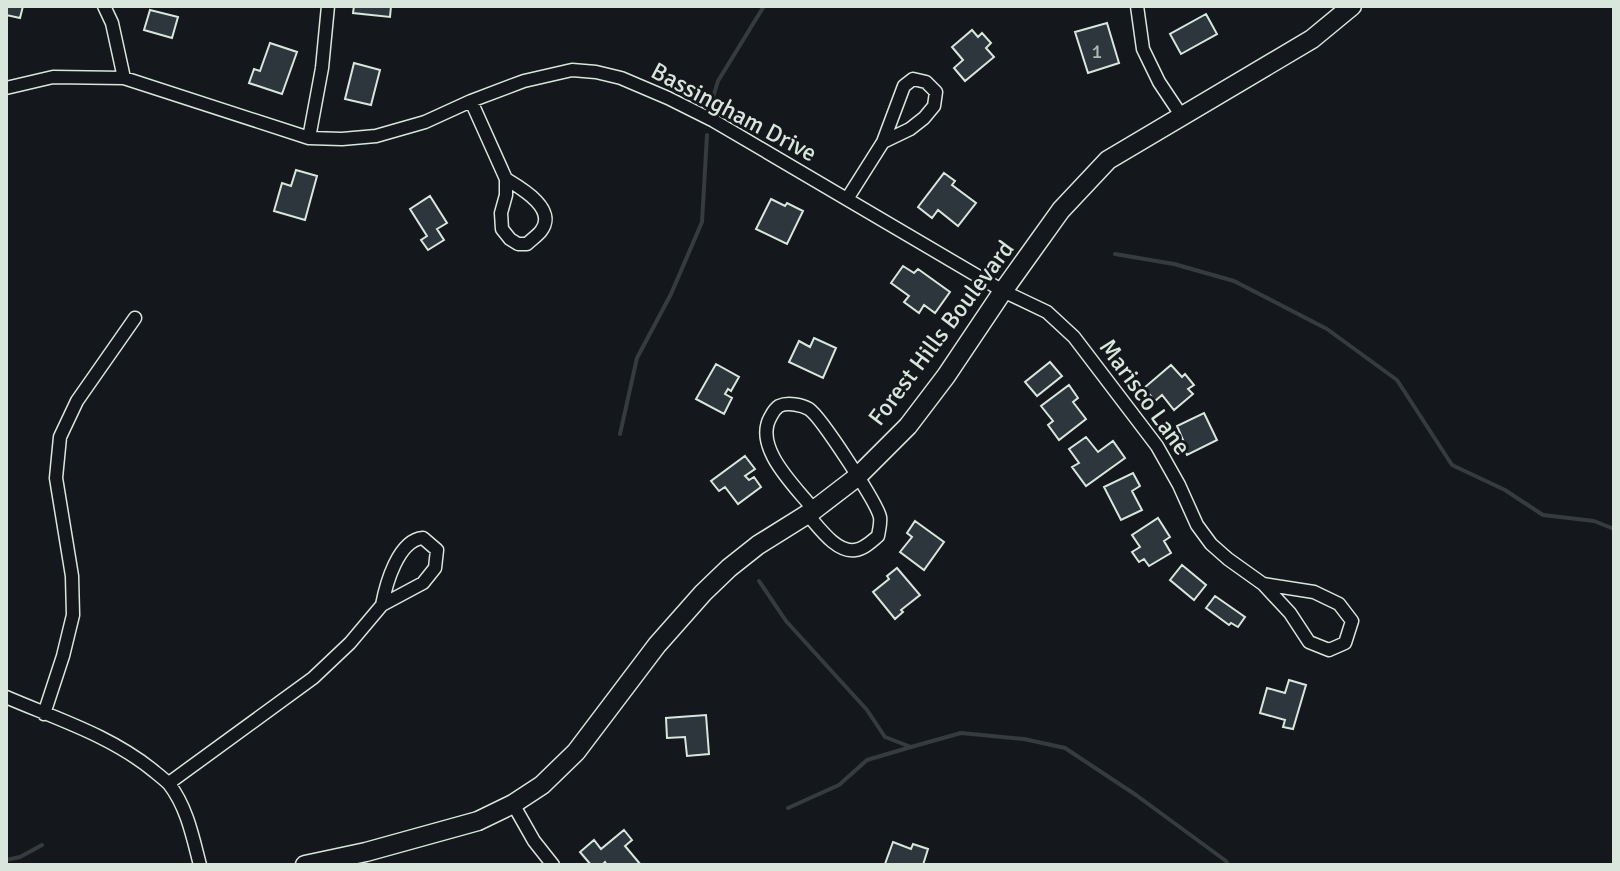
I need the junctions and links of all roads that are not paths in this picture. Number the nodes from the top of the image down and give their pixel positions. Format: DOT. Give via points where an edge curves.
graph roads {
  1 [pos="104,6"];
  2 [pos="328,6"];
  3 [pos="1137,6"];
  4 [pos="1352,6"];
  5 [pos="124,78"];
  6 [pos="6,88"];
  7 [pos="471,101"];
  8 [pos="1181,115"];
  9 [pos="309,138"];
  10 [pos="883,142"];
  11 [pos="506,179"];
  12 [pos="847,199"];
  13 [pos="1003,291"];
  14 [pos="135,318"];
  15 [pos="857,477"];
  16 [pos="811,512"];
  17 [pos="1263,584"];
  18 [pos="382,605"];
  19 [pos="6,697"];
  20 [pos="44,714"];
  21 [pos="169,783"];
  22 [pos="513,804"];
  23 [pos="200,865"];
  24 [pos="305,865"];
  25 [pos="553,865"];
  1 -- 5 [label="street"];
  2 -- 9 [label="street"];
  3 -- 8 [label="street" via="1143,49"];
  4 -- 8 [label="main road, Forest Hills Boulevard" via="1312,39"];
  5 -- 6 [label="street, Bassingham Drive" via="53,77"];
  5 -- 9 [label="street, Bassingham Drive"];
  7 -- 9 [label="street, Bassingham Drive" via="376,136"];
  7 -- 11 [label="street"];
  7 -- 12 [label="street, Bassingham Drive" via="572,70 621,78 714,121"];
  8 -- 13 [label="main road, Forest Hills Boulevard" via="1108,160 1061,210"];
  10 -- 10 [label="street" via="910,129 934,106 936,92 926,82 913,79 904,86"];
  10 -- 12 [label="street"];
  11 -- 11 [label="street" via="502,229 518,244 527,244 546,219 523,189"];
  12 -- 13 [label="street, Bassingham Drive"];
  13 -- 15 [label="main road, Forest Hills Boulevard" via="908,426"];
  13 -- 17 [label="street, Marisco Lane" via="1047,312 1074,337 1157,446 1211,544"];
  14 -- 20 [label="street" via="77,401 60,437 56,478 73,615"];
  15 -- 16 [label="main road, Forest Hills Boulevard"];
  15 -- 16 [label="street" via="879,515 878,536 867,545 855,550 836,544"];
  15 -- 16 [label="street" via="815,414 793,404 777,408 768,420 766,442"];
  16 -- 22 [label="main road, Forest Hills Boulevard" via="758,545 703,593 576,752"];
  17 -- 17 [label="street, Marisco Lane" via="1309,642 1329,650 1345,643 1352,621 1339,604 1314,592"];
  18 -- 18 [label="street" via="423,583 435,568 437,550 423,538 414,538 404,548"];
  18 -- 21 [label="street" via="313,678"];
  19 -- 20 [label="street"];
  20 -- 21 [label="street" via="101,737"];
  21 -- 23 [label="street" via="192,831"];
  22 -- 24 [label="main road, Forest Hills Boulevard" via="478,821"];
  22 -- 25 [label="street"];
}
